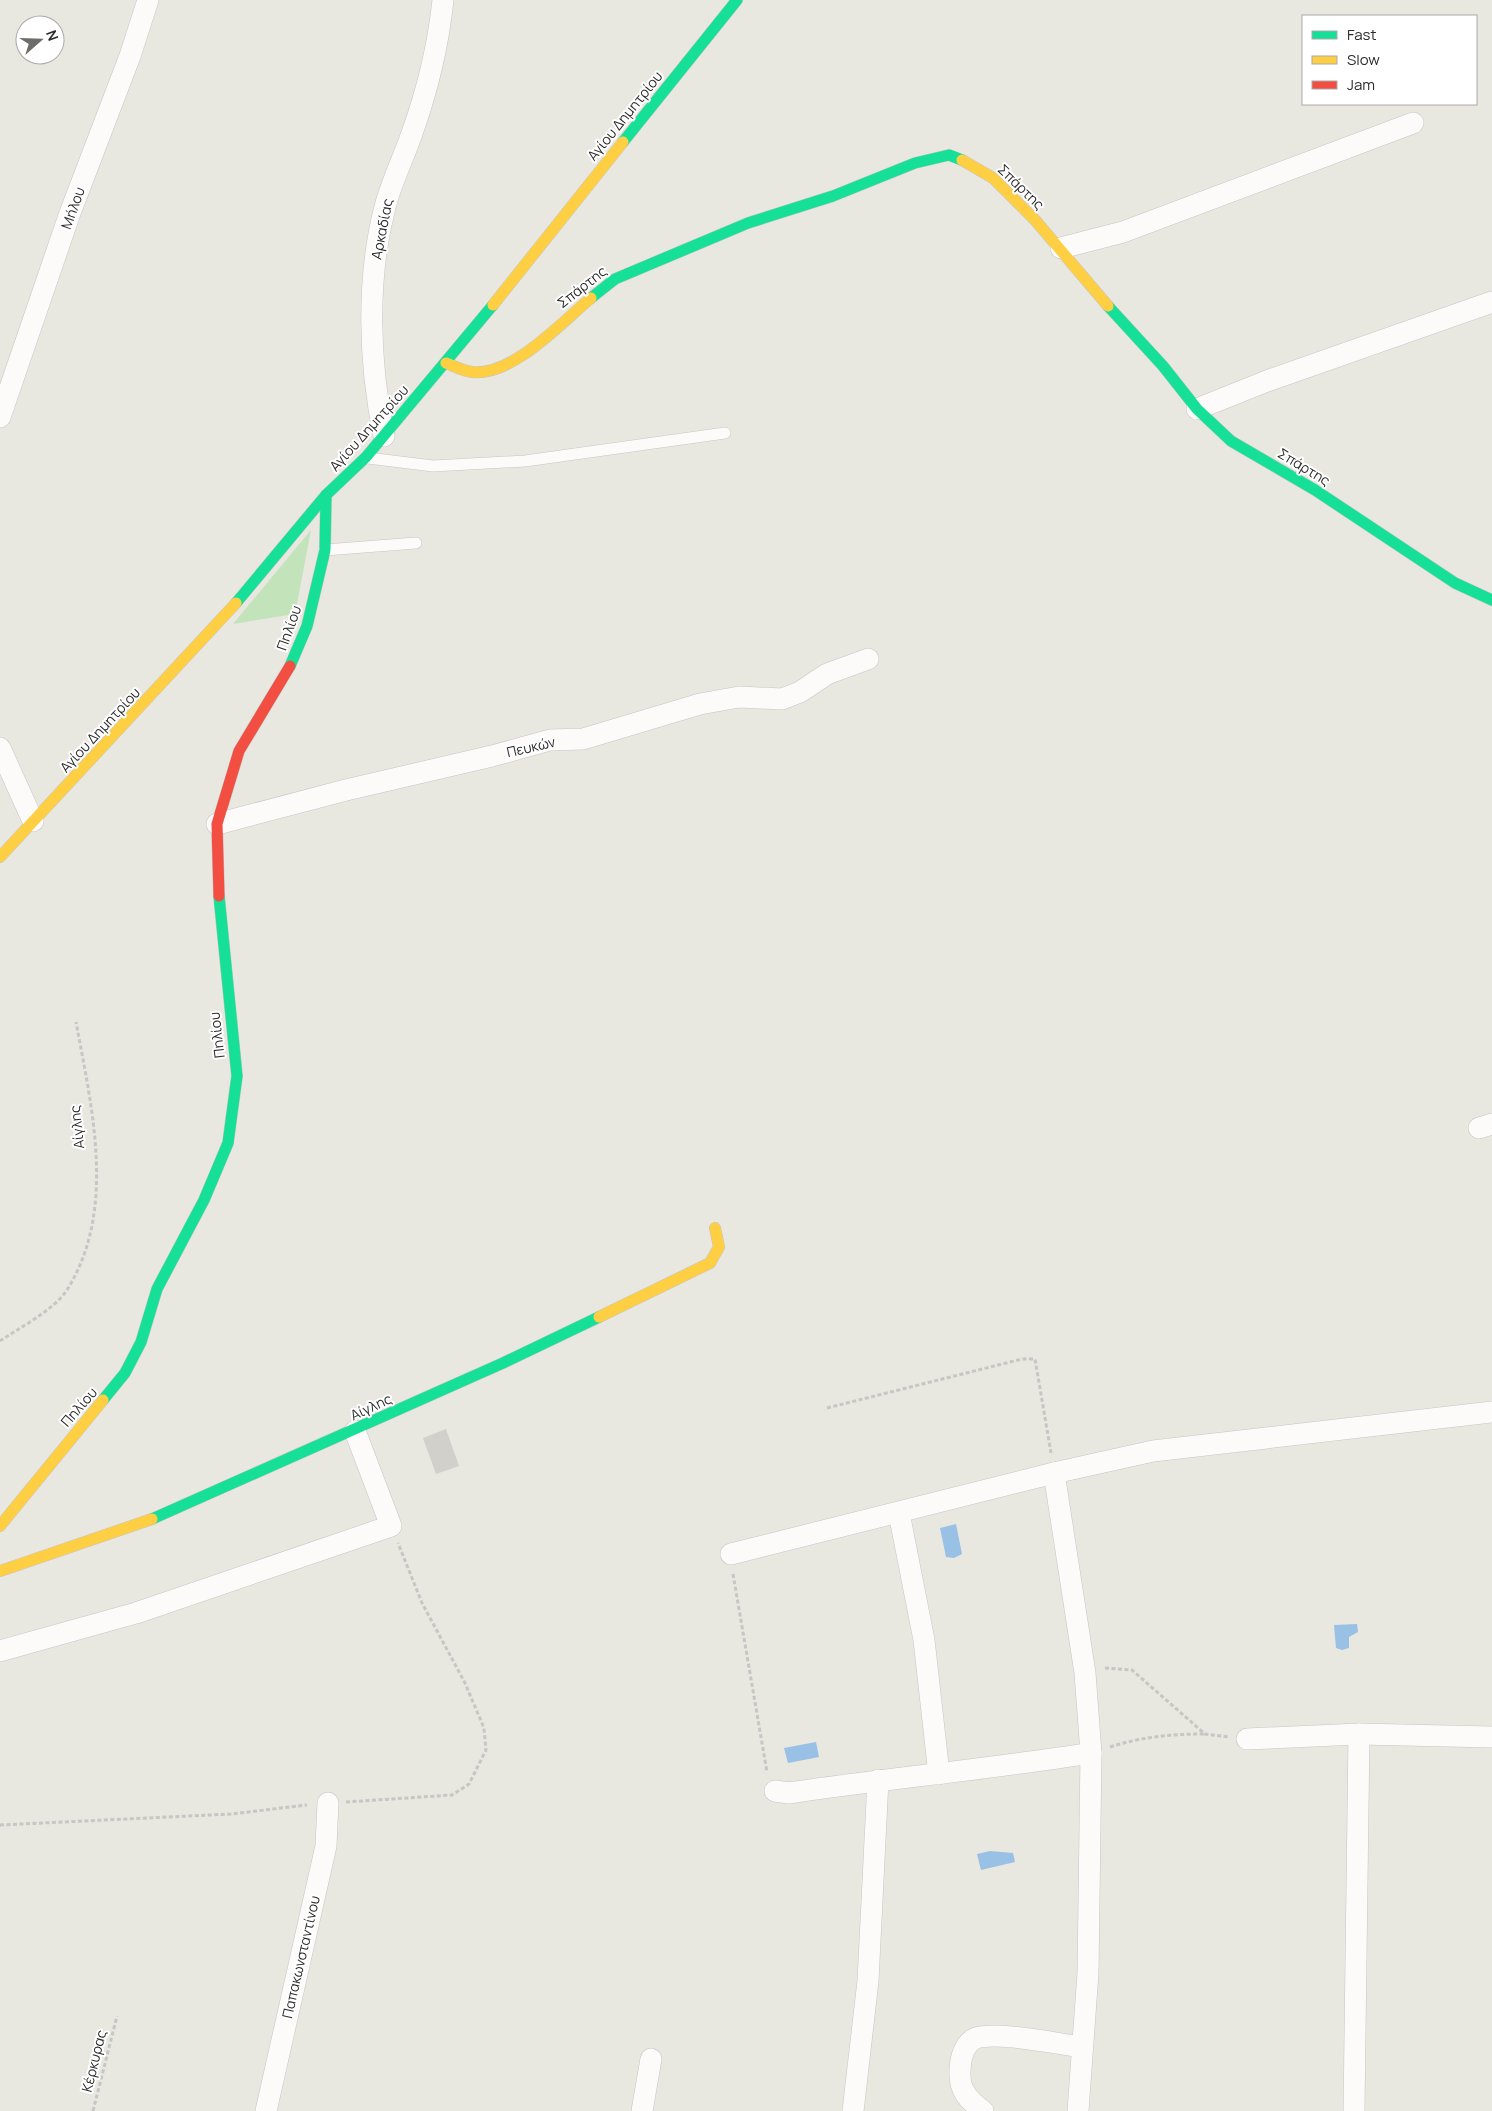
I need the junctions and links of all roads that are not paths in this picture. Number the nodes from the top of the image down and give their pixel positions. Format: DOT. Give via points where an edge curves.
graph roads {
  1 [pos="148,0"];
  2 [pos="443,0"];
  3 [pos="737,0"];
  4 [pos="1413,123"];
  5 [pos="1061,248"];
  6 [pos="1492,302"];
  7 [pos="446,363"];
  8 [pos="1197,409"];
  9 [pos="0,417"];
  10 [pos="724,433"];
  11 [pos="384,436"];
  12 [pos="366,457"];
  13 [pos="326,495"];
  14 [pos="416,543"];
  15 [pos="325,550"];
  16 [pos="1492,600"];
  17 [pos="868,659"];
  18 [pos="0,748"];
  19 [pos="33,822"];
  20 [pos="217,824"];
  21 [pos="0,857"];
  22 [pos="715,1228"];
  23 [pos="1492,1412"];
  24 [pos="355,1431"];
  25 [pos="1054,1473"];
  26 [pos="899,1513"];
  27 [pos="0,1526"];
  28 [pos="731,1554"];
  29 [pos="0,1571"];
  30 [pos="0,1651"];
  31 [pos="1359,1734"];
  32 [pos="1492,1737"];
  33 [pos="1247,1739"];
  34 [pos="1091,1754"];
  35 [pos="939,1774"];
  36 [pos="878,1780"];
  37 [pos="775,1791"];
  38 [pos="328,1803"];
  39 [pos="1082,2046"];
  40 [pos="650,2059"];
  41 [pos="266,2111"];
  42 [pos="642,2111"];
  43 [pos="853,2111"];
  44 [pos="983,2111"];
  45 [pos="1078,2111"];
  46 [pos="1354,2111"];
  1 -- 9 [label="street, Μήλου"];
  2 -- 11 [label="street, Αρκαδίας" via="430,80 385,206 375,260 375,394"];
  3 -- 7 [label="street, Αγίου Δημητρίου"];
  4 -- 5 [label="street" via="1123,232"];
  5 -- 7 [label="street, Σπάρτης" via="993,178 971,163 949,155 915,163 833,196 748,223 615,279 521,356 499,369 472,372"];
  5 -- 8 [label="street, Σπάρτης" via="1083,278 1164,366"];
  6 -- 8 [label="street"];
  7 -- 11 [label="street, Αγίου Δημητρίου"];
  8 -- 16 [label="street, Σπάρτης" via="1231,441 1315,490 1455,583"];
  10 -- 12 [label="lane" via="525,461 433,466"];
  11 -- 12 [label="street, Αγίου Δημητρίου"];
  12 -- 13 [label="street, Αγίου Δημητρίου"];
  13 -- 15 [label="street, Πηλίου"];
  13 -- 19 [label="street, Αγίου Δημητρίου" via="217,626"];
  14 -- 15 [label="lane"];
  15 -- 20 [label="street, Πηλίου" via="307,626 291,664 239,751"];
  17 -- 20 [label="street, Πευκών" via="827,674 800,692 782,699 739,697 700,704 583,739 550,740"];
  18 -- 19 [label="street"];
  19 -- 21 [label="street, Αγίου Δημητρίου"];
  20 -- 27 [label="street, Πηλίου" via="219,915 237,1076 228,1143 204,1200 158,1289 141,1342 126,1373"];
  22 -- 24 [label="street, Αίγλης" via="720,1242 718,1255 710,1264"];
  23 -- 25 [label="street" via="1153,1451"];
  24 -- 29 [label="street, Αίγλης" via="152,1519"];
  24 -- 30 [label="street" via="391,1526 136,1613"];
  25 -- 26 [label="street"];
  25 -- 34 [label="street" via="1085,1673"];
  26 -- 28 [label="street"];
  26 -- 35 [label="street" via="924,1640"];
  31 -- 32 [label="street"];
  31 -- 33 [label="street"];
  31 -- 46 [label="street"];
  34 -- 35 [label="street"];
  34 -- 39 [label="street" via="1088,1973"];
  35 -- 36 [label="street"];
  36 -- 37 [label="street" via="790,1793"];
  36 -- 43 [label="street" via="868,1980"];
  38 -- 41 [label="street, Παπακωνσταντίνου" via="326,1846"];
  39 -- 44 [label="street" via="991,2036 975,2038 965,2047 960,2070 962,2090"];
  39 -- 45 [label="street"];
  40 -- 42 [label="street"];
}
